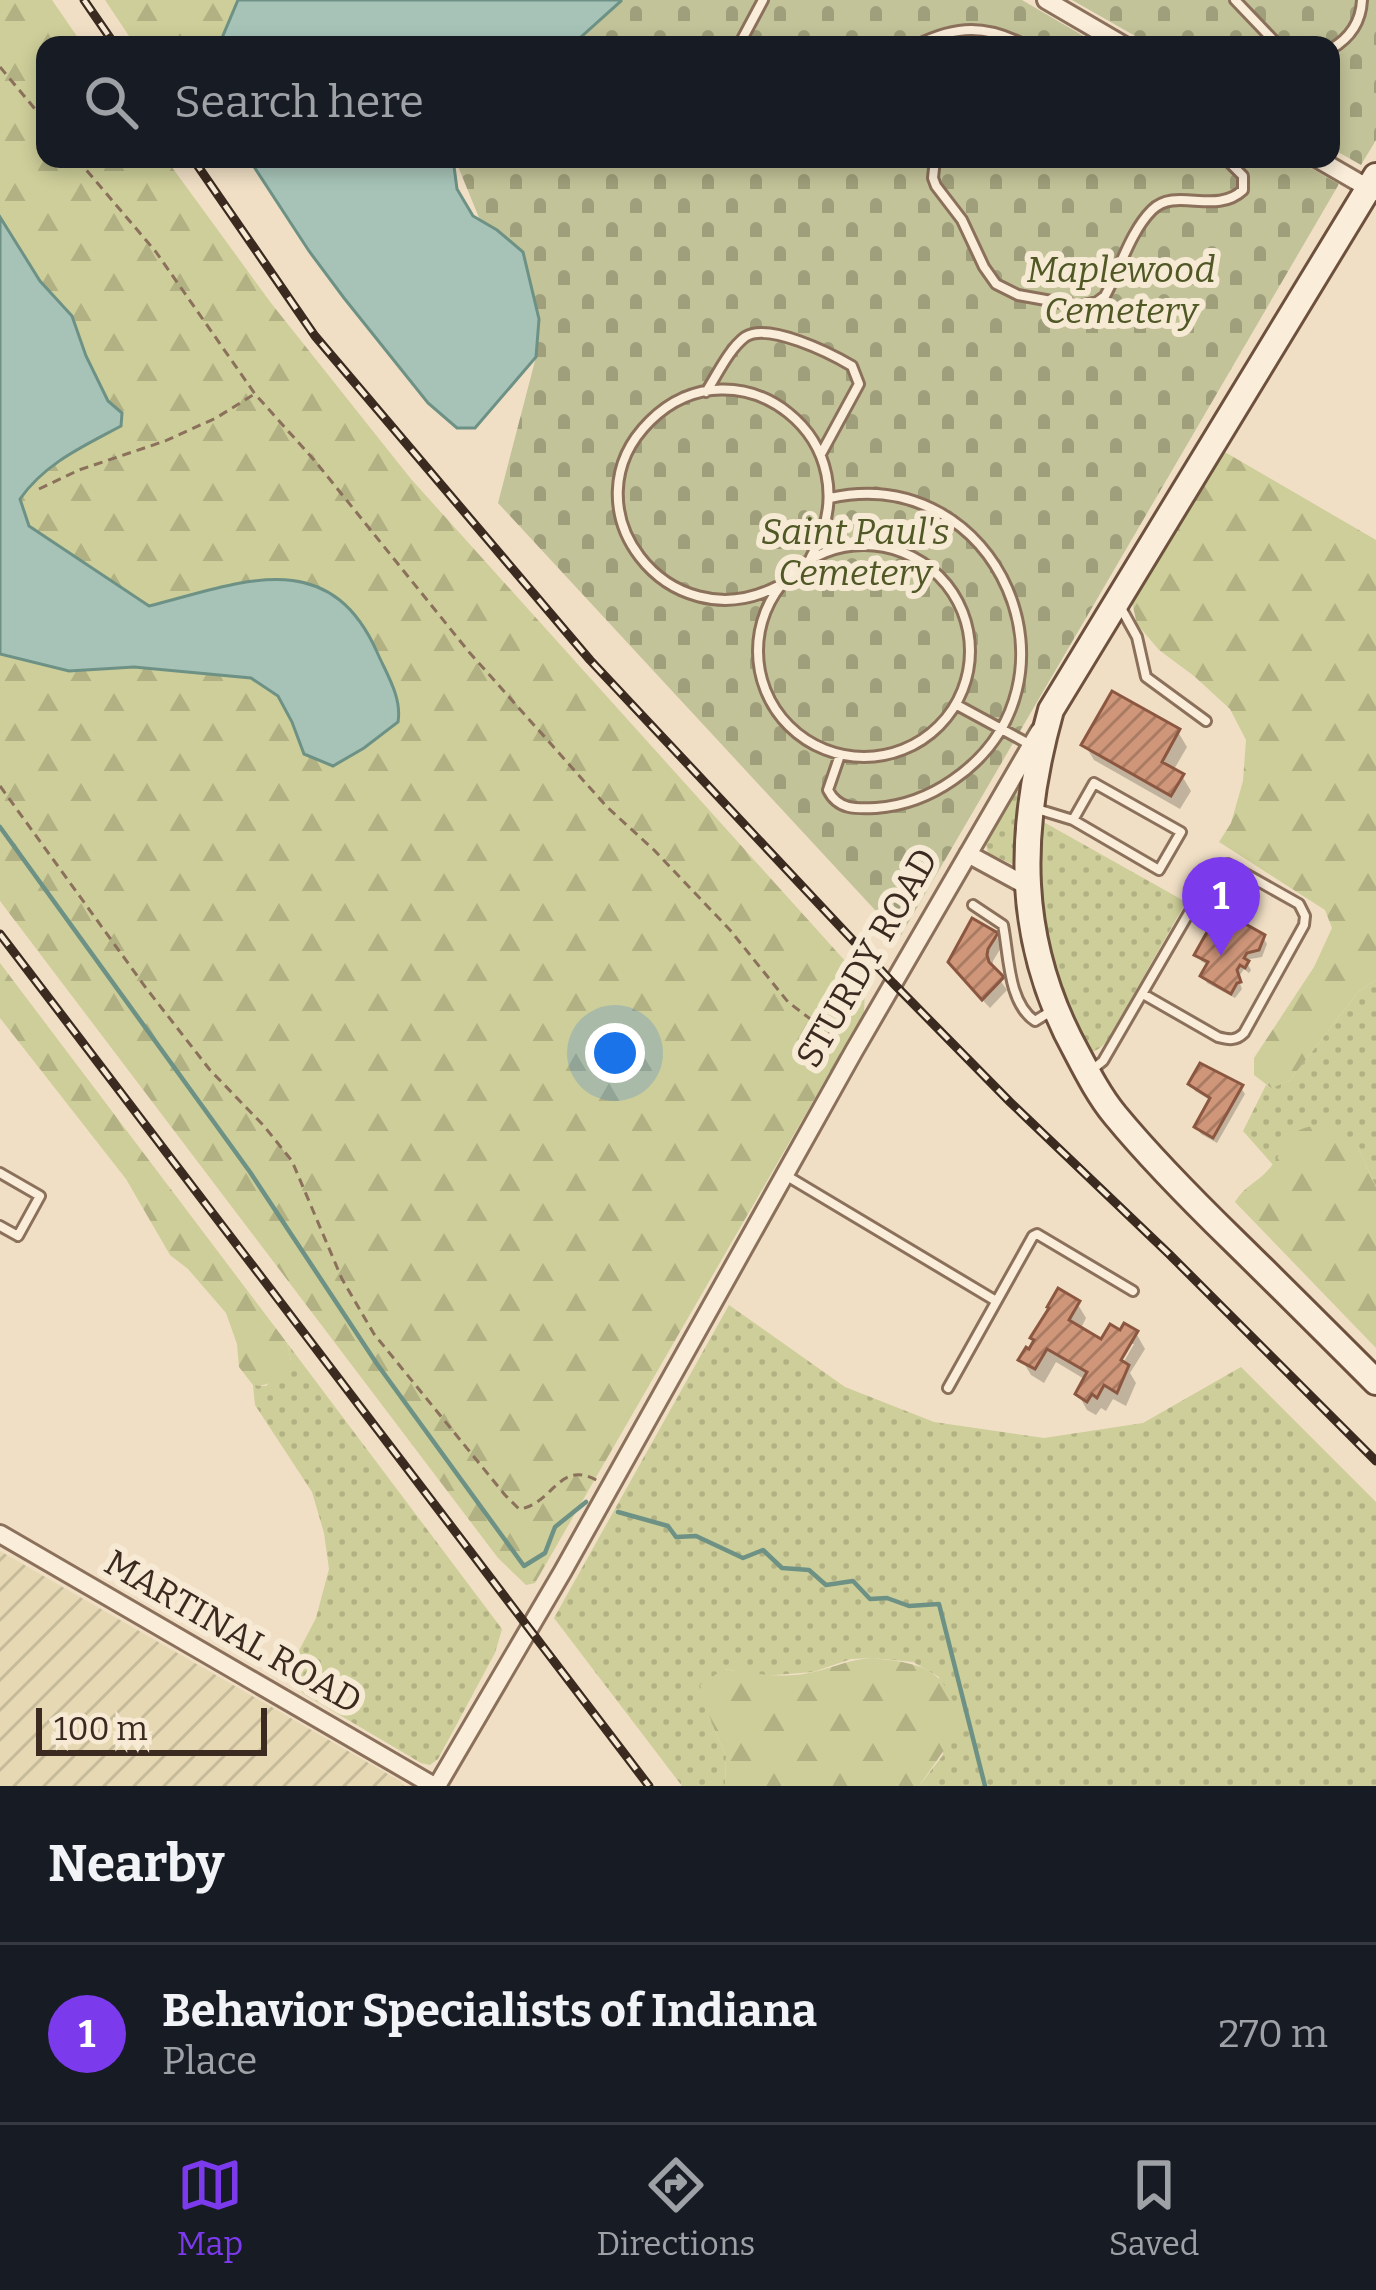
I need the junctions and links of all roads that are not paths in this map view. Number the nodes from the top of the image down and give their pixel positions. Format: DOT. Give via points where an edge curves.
graph roads {
  1 [pos="763,0"];
  2 [pos="1046,0"];
  3 [pos="1235,0"];
  4 [pos="1362,0"];
  5 [pos="744,36"];
  6 [pos="936,36"];
  7 [pos="1006,36"];
  8 [pos="1108,36"];
  9 [pos="1269,36"];
  10 [pos="1340,42"];
  11 [pos="934,168"];
  12 [pos="1236,168"];
  13 [pos="1337,168"];
  14 [pos="1374,186"];
  15 [pos="705,393"];
  16 [pos="821,454"];
  17 [pos="830,498"];
  18 [pos="810,558"];
  19 [pos="779,585"];
  20 [pos="1117,602"];
  21 [pos="957,705"];
  22 [pos="1051,710"];
  23 [pos="1206,721"];
  24 [pos="1001,729"];
  25 [pos="1031,745"];
  26 [pos="840,755"];
  27 [pos="1030,808"];
  28 [pos="1072,820"];
  29 [pos="968,854"];
  30 [pos="1028,886"];
  31 [pos="973,905"];
  32 [pos="1143,994"];
  33 [pos="1054,1010"];
  34 [pos="1088,1073"];
  35 [pos="0,1173"];
  36 [pos="787,1176"];
  37 [pos="0,1226"];
  38 [pos="1133,1291"];
  39 [pos="996,1301"];
  40 [pos="1376,1382"];
  41 [pos="948,1388"];
  42 [pos="0,1534"];
  43 [pos="435,1786"];
  1 -- 5 [label="lane"];
  2 -- 8 [label="street"];
  3 -- 9 [label="lane"];
  4 -- 10 [label="lane" via="1359,19"];
  6 -- 7 [label="lane" via="967,29"];
  11 -- 12 [label="lane" via="936,186 996,284 1079,306 1105,296 1160,204 1237,196 1244,176"];
  13 -- 14 [label="street"];
  14 -- 20 [label="street, STURDY ROAD"];
  15 -- 16 [label="lane" via="769,400 795,418"];
  15 -- 16 [label="lane" via="749,334 774,333 840,358 859,384"];
  15 -- 19 [label="lane" via="667,408 631,448 619,495 625,530 649,569 681,592 736,601"];
  16 -- 17 [label="lane"];
  17 -- 18 [label="lane"];
  17 -- 24 [label="lane" via="906,499 952,520 986,550 1020,628 1018,686"];
  18 -- 19 [label="lane"];
  18 -- 21 [label="lane" via="872,544 935,572 956,598 969,635"];
  19 -- 26 [label="lane" via="758,634 763,685 787,725"];
  20 -- 22 [label="street, STURDY ROAD"];
  20 -- 23 [label="lane" via="1146,677"];
  21 -- 24 [label="lane"];
  21 -- 26 [label="lane" via="933,732 898,752"];
  22 -- 25 [label="street, STURDY ROAD"];
  22 -- 27 [label="street"];
  24 -- 25 [label="lane"];
  24 -- 26 [label="lane" via="941,789 882,808 832,798"];
  25 -- 29 [label="street, STURDY ROAD"];
  27 -- 28 [label="lane"];
  27 -- 30 [label="street"];
  28 -- 28 [label="lane" via="1159,870 1180,832 1094,783"];
  29 -- 30 [label="street"];
  29 -- 36 [label="street, STURDY ROAD"];
  30 -- 33 [label="street"];
  31 -- 33 [label="lane" via="1004,925 1028,1017"];
  32 -- 32 [label="lane" via="1222,864 1304,912 1239,1038 1219,1037"];
  32 -- 34 [label="lane"];
  33 -- 34 [label="street"];
  34 -- 40 [label="street" via="1112,1112 1192,1199"];
  35 -- 37 [label="lane" via="40,1196 18,1236"];
  36 -- 39 [label="lane"];
  36 -- 43 [label="street, STURDY ROAD"];
  38 -- 39 [label="lane" via="1037,1234"];
  39 -- 41 [label="lane"];
  42 -- 43 [label="street, MARTINAL ROAD"];
}
